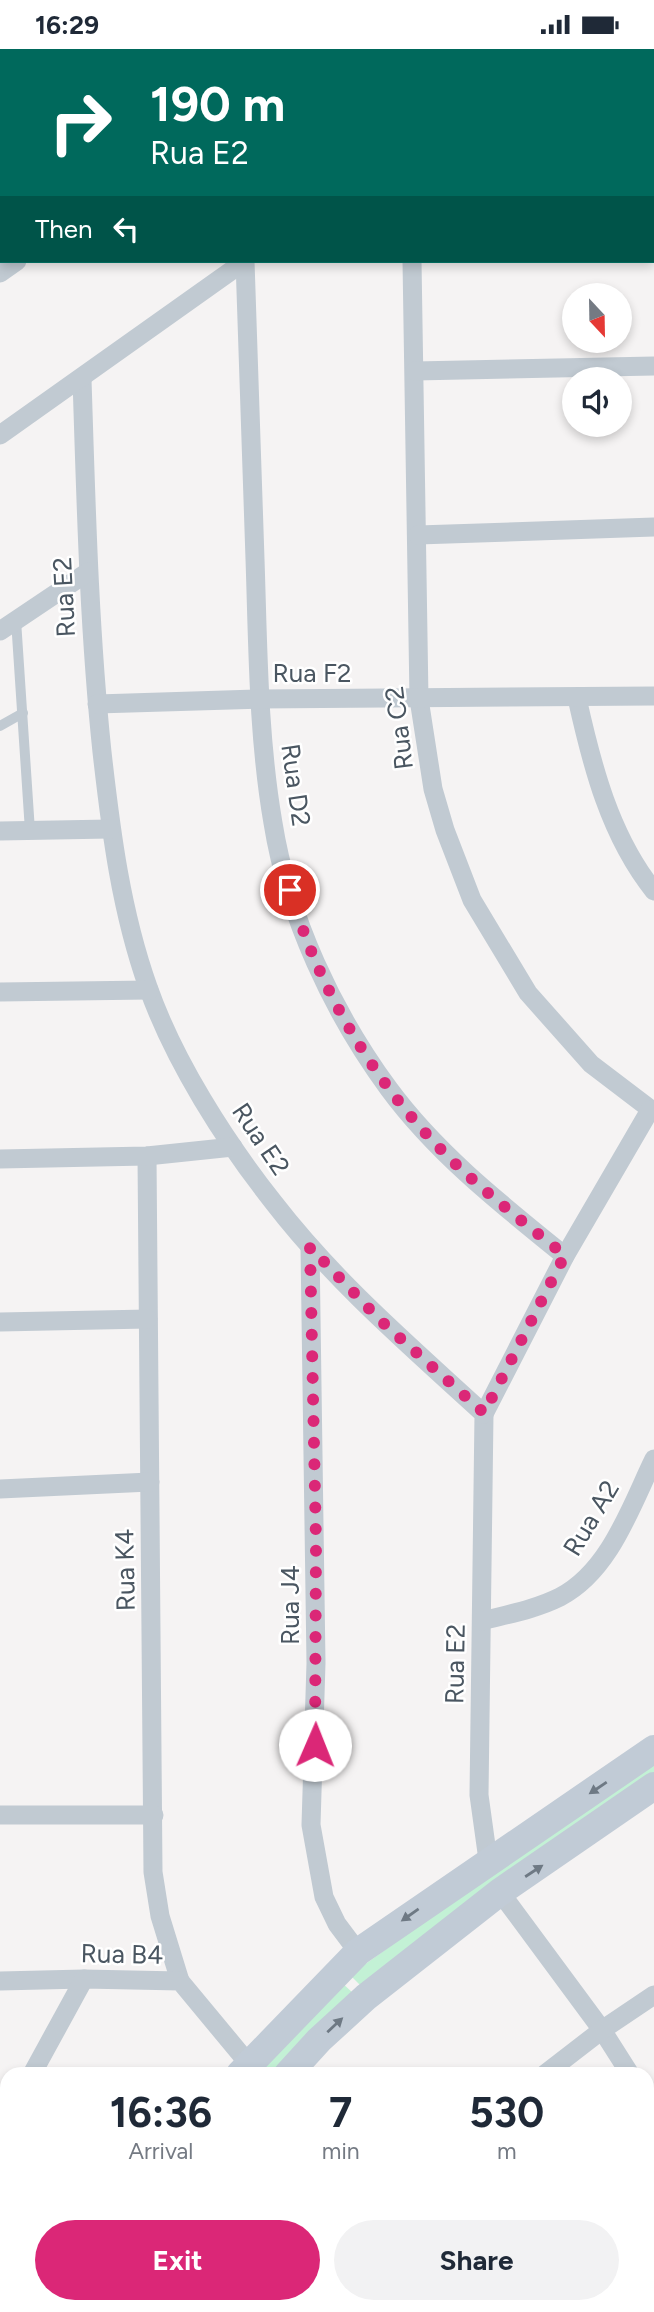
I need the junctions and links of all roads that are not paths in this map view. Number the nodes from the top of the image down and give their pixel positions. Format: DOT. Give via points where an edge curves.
graph roads {
  1 [pos="242,263"];
  2 [pos="245,263"];
  3 [pos="412,263"];
  4 [pos="654,366"];
  5 [pos="415,371"];
  6 [pos="82,379"];
  7 [pos="0,435"];
  8 [pos="654,527"];
  9 [pos="418,535"];
  10 [pos="88,572"];
  11 [pos="8,625"];
  12 [pos="654,696"];
  13 [pos="577,698"];
  14 [pos="260,699"];
  15 [pos="419,699"];
  16 [pos="97,704"];
  17 [pos="23,713"];
  18 [pos="0,726"];
  19 [pos="110,829"];
  20 [pos="0,831"];
  21 [pos="30,831"];
  22 [pos="654,891"];
  23 [pos="149,990"];
  24 [pos="0,992"];
  25 [pos="652,1111"];
  26 [pos="233,1147"];
  27 [pos="147,1156"];
  28 [pos="0,1159"];
  29 [pos="310,1247"];
  30 [pos="565,1255"];
  31 [pos="148,1319"];
  32 [pos="0,1322"];
  33 [pos="484,1413"];
  34 [pos="654,1459"];
  35 [pos="150,1482"];
  36 [pos="0,1489"];
  37 [pos="482,1621"];
  38 [pos="654,1749"];
  39 [pos="654,1786"];
  40 [pos="0,1815"];
  41 [pos="154,1815"];
  42 [pos="488,1860"];
  43 [pos="500,1892"];
  44 [pos="349,1961"];
  45 [pos="84,1979"];
  46 [pos="0,1981"];
  47 [pos="180,1981"];
  48 [pos="654,1995"];
  49 [pos="366,1997"];
  50 [pos="602,2030"];
  51 [pos="36,2067"];
  52 [pos="243,2067"];
  53 [pos="245,2067"];
  54 [pos="294,2067"];
  55 [pos="554,2067"];
  56 [pos="626,2067"];
  1 -- 6 [label="street"];
  2 -- 14 [label="street, Rua D2"];
  3 -- 5 [label="street, Rua C2"];
  4 -- 5 [label="street"];
  5 -- 9 [label="street, Rua C2"];
  6 -- 7 [label="street"];
  6 -- 10 [label="street, Rua E2"];
  8 -- 9 [label="street"];
  9 -- 15 [label="street, Rua C2"];
  10 -- 11 [label="street"];
  10 -- 16 [label="street, Rua E2"];
  11 -- 17 [label="lane"];
  12 -- 13 [label="street, Rua F2"];
  13 -- 15 [label="street, Rua F2"];
  13 -- 22 [label="street" via="610,815"];
  14 -- 15 [label="street, Rua F2"];
  14 -- 16 [label="street, Rua F2"];
  14 -- 30 [label="street, Rua D2" via="273,824 285,873 308,942 335,1000 390,1090 418,1122 460,1168"];
  15 -- 25 [label="street, Rua C2" via="433,789 472,900 528,993 553,1024 591,1064"];
  16 -- 19 [label="street, Rua E2"];
  17 -- 18 [label="lane"];
  17 -- 21 [label="lane"];
  19 -- 21 [label="street"];
  19 -- 23 [label="street, Rua E2" via="122,900"];
  20 -- 21 [label="street"];
  23 -- 24 [label="street"];
  23 -- 26 [label="street, Rua E2" via="173,1044"];
  25 -- 30 [label="street"];
  26 -- 27 [label="street"];
  26 -- 29 [label="street, Rua E2"];
  27 -- 28 [label="street"];
  27 -- 31 [label="street, Rua K4"];
  29 -- 33 [label="street, Rua E2" via="381,1321"];
  29 -- 44 [label="street, Rua J4" via="316,1636 311,1825 324,1897"];
  30 -- 33 [label="street"];
  31 -- 32 [label="street"];
  31 -- 35 [label="street, Rua K4"];
  33 -- 37 [label="street, Rua E2"];
  34 -- 37 [label="street, Rua A2" via="622,1526 580,1583 545,1604"];
  35 -- 36 [label="street"];
  35 -- 41 [label="street, Rua K4"];
  37 -- 42 [label="street, Rua E2" via="480,1795"];
  38 -- 42 [label="street, one-way"];
  43 -- 39 [label="street, one-way"];
  40 -- 41 [label="street"];
  41 -- 47 [label="street, Rua K4" via="153,1872 160,1916"];
  42 -- 44 [label="street, one-way"];
  43 -- 49 [label="street"];
  43 -- 50 [label="street"];
  44 -- 49 [label="street"];
  44 -- 53 [label="street"];
  45 -- 46 [label="street, Rua B4"];
  45 -- 47 [label="street, Rua B4"];
  45 -- 51 [label="street"];
  47 -- 52 [label="street, Rua B4"];
  48 -- 50 [label="street"];
  54 -- 49 [label="street, one-way"];
  50 -- 55 [label="street"];
  50 -- 56 [label="street"];
}
